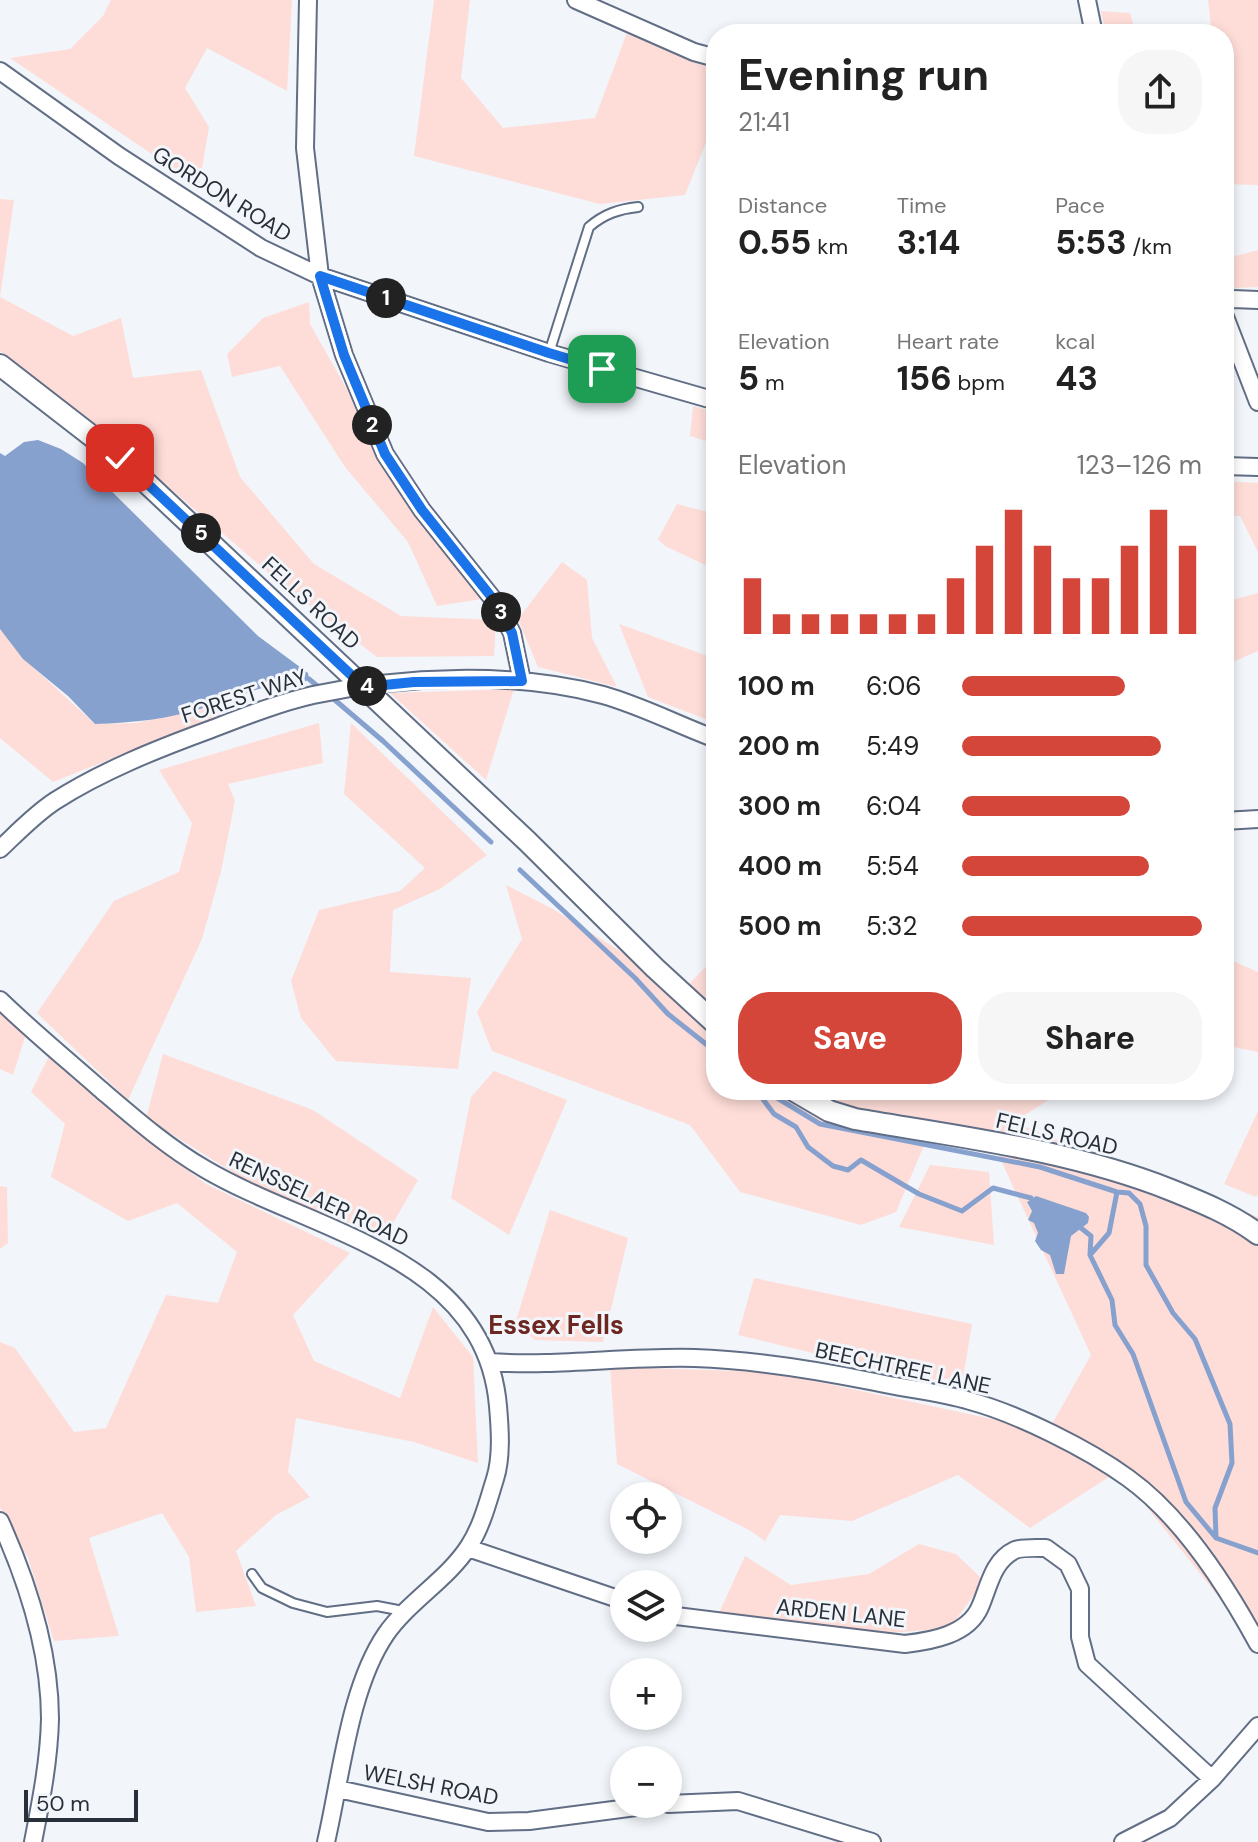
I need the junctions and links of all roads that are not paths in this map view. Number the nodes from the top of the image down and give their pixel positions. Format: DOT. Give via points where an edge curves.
graph roads {
  1 [pos="308,0"];
  2 [pos="576,0"];
  3 [pos="1087,0"];
  4 [pos="1092,24"];
  5 [pos="706,55"];
  6 [pos="0,71"];
  7 [pos="638,207"];
  8 [pos="320,276"];
  9 [pos="1234,299"];
  10 [pos="1258,300"];
  11 [pos="1234,340"];
  12 [pos="549,353"];
  13 [pos="0,365"];
  14 [pos="706,398"];
  15 [pos="1258,402"];
  16 [pos="1234,466"];
  17 [pos="1258,467"];
  18 [pos="522,681"];
  19 [pos="364,687"];
  20 [pos="706,735"];
  21 [pos="1258,819"];
  22 [pos="1234,820"];
  23 [pos="0,849"];
  24 [pos="0,1000"];
  25 [pos="706,1014"];
  26 [pos="810,1100"];
  27 [pos="1258,1234"];
  28 [pos="489,1362"];
  29 [pos="0,1521"];
  30 [pos="468,1548"];
  31 [pos="252,1574"];
  32 [pos="610,1596"];
  33 [pos="408,1612"];
  34 [pos="682,1617"];
  35 [pos="1258,1644"];
  36 [pos="1258,1726"];
  37 [pos="1212,1779"];
  38 [pos="338,1789"];
  39 [pos="682,1803"];
  40 [pos="610,1810"];
  41 [pos="33,1842"];
  42 [pos="326,1842"];
  43 [pos="872,1842"];
  44 [pos="1123,1842"];
  1 -- 8 [label="street" via="305,148"];
  2 -- 5 [label="street"];
  3 -- 4 [label="street"];
  6 -- 8 [label="street, GORDON ROAD" via="261,248"];
  7 -- 12 [label="lane" via="601,217 589,227"];
  8 -- 12 [label="street, GORDON ROAD"];
  8 -- 18 [label="street" via="344,355 385,454 497,604 512,633"];
  9 -- 10 [label="street"];
  11 -- 15 [label="street"];
  12 -- 14 [label="street, GORDON ROAD"];
  13 -- 19 [label="street, FELLS ROAD" via="120,458"];
  16 -- 17 [label="street"];
  18 -- 19 [label="street, FOREST WAY"];
  18 -- 20 [label="street, FOREST WAY" via="601,695"];
  19 -- 23 [label="street, FOREST WAY" via="311,696 115,769 54,802"];
  19 -- 25 [label="street, FELLS ROAD"];
  21 -- 22 [label="street"];
  24 -- 28 [label="street, RENSSELAER ROAD" via="149,1131 203,1168 418,1272 452,1300"];
  26 -- 27 [label="street, FELLS ROAD" via="855,1119 1096,1165 1198,1201"];
  28 -- 30 [label="street, RENSSELAER ROAD" via="500,1425 497,1473"];
  28 -- 35 [label="street, BEECHTREE LANE" via="733,1361 826,1372 1000,1412 1079,1450 1147,1494 1176,1524"];
  29 -- 41 [label="street" via="29,1596 47,1680 48,1752"];
  30 -- 32 [label="street"];
  30 -- 33 [label="street, RENSSELAER ROAD"];
  31 -- 33 [label="lane" via="262,1588 327,1612 377,1606"];
  33 -- 38 [label="street, RENSSELAER ROAD" via="386,1634 365,1678"];
  34 -- 37 [label="street, ARDEN LANE" via="905,1644 927,1642 954,1634 979,1611 997,1565 1016,1550 1046,1548 1068,1564 1080,1589 1080,1637 1087,1664"];
  36 -- 37 [label="street"];
  37 -- 44 [label="street" via="1170,1818"];
  38 -- 40 [label="street, WELSH ROAD" via="488,1822"];
  38 -- 42 [label="street, RENSSELAER ROAD"];
  39 -- 43 [label="street" via="738,1801"];
}
